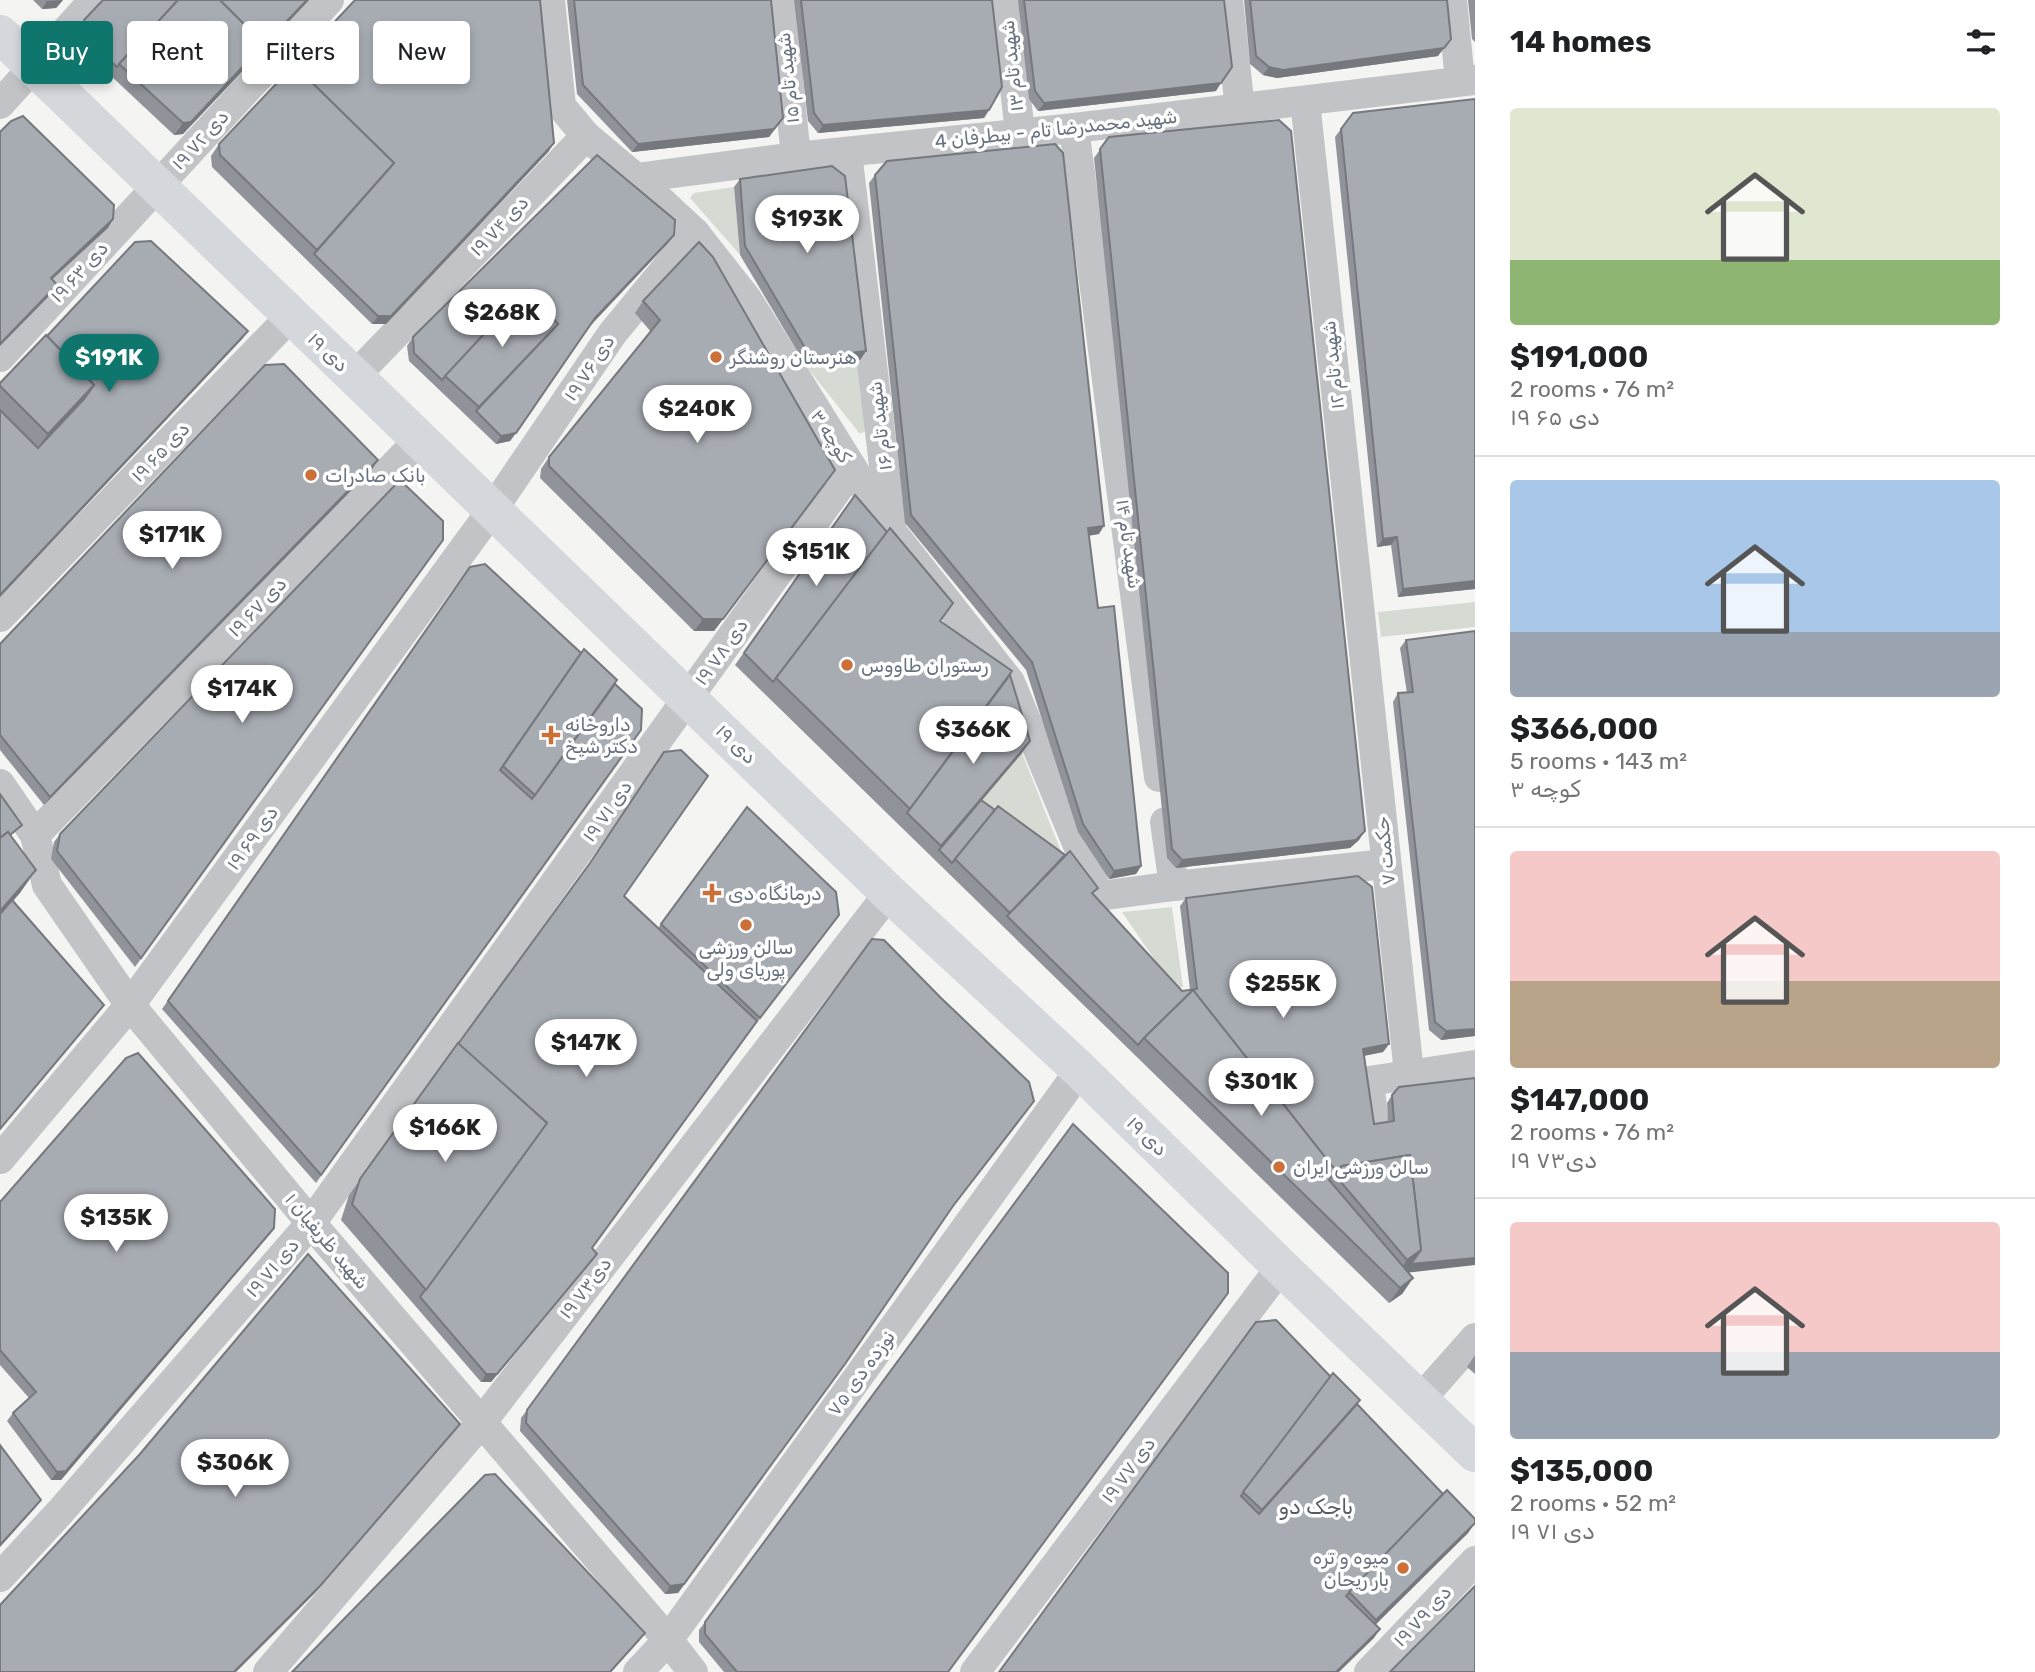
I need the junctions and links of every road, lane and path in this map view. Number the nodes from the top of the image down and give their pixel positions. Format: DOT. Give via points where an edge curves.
graph roads {
  1 [pos="94,0"];
  2 [pos="329,0"];
  3 [pos="550,0"];
  4 [pos="780,0"];
  5 [pos="1005,0"];
  6 [pos="1228,0"];
  7 [pos="1452,0"];
  8 [pos="76,21"];
  9 [pos="0,34"];
  10 [pos="21,54"];
  11 [pos="1467,81"];
  12 [pos="21,82"];
  13 [pos="52,84"];
  14 [pos="1306,101"];
  15 [pos="0,104"];
  16 [pos="1240,108"];
  17 [pos="1074,128"];
  18 [pos="1020,132"];
  19 [pos="586,136"];
  20 [pos="847,152"];
  21 [pos="796,157"];
  22 [pos="636,178"];
  23 [pos="157,187"];
  24 [pos="695,233"];
  25 [pos="291,316"];
  26 [pos="0,357"];
  27 [pos="354,377"];
  28 [pos="420,439"];
  29 [pos="852,469"];
  30 [pos="493,509"];
  31 [pos="892,532"];
  32 [pos="0,617"];
  33 [pos="1360,629"];
  34 [pos="688,698"];
  35 [pos="0,785"];
  36 [pos="35,835"];
  37 [pos="1387,863"];
  38 [pos="1174,886"];
  39 [pos="888,893"];
  40 [pos="130,1005"];
  41 [pos="1475,1065"];
  42 [pos="1080,1070"];
  43 [pos="1409,1073"];
  44 [pos="1374,1125"];
  45 [pos="0,1159"];
  46 [pos="311,1223"];
  47 [pos="1281,1268"];
  48 [pos="1475,1338"];
  49 [pos="1420,1400"];
  50 [pos="481,1423"];
  51 [pos="1475,1453"];
  52 [pos="1475,1561"];
  53 [pos="0,1577"];
  54 [pos="668,1640"];
  55 [pos="268,1672"];
  56 [pos="638,1672"];
  57 [pos="693,1672"];
  58 [pos="975,1672"];
  59 [pos="1370,1672"];
  1 -- 8 [label="street"];
  2 -- 23 [label="street, ۱۹ دی ۷۲"];
  3 -- 19 [label="street, کوچه ۳" via="561,106"];
  4 -- 21 [label="street, شهید تام ۱۵"];
  5 -- 18 [label="street, شهید تام ۱۳"];
  6 -- 16 [label="street"];
  7 -- 11 [label="street"];
  9 -- 10 [label="main road, ۱۹ دی"];
  11 -- 14 [label="street, شهید محمدرضا تام - بیطرفان 4"];
  12 -- 15 [label="street"];
  13 -- 23 [label="main road, ۱۹ دی"];
  14 -- 16 [label="street, شهید محمدرضا تام - بیطرفان 4"];
  14 -- 33 [label="street, شهید تام ۱۲"];
  16 -- 17 [label="street, شهید محمدرضا تام - بیطرفان 4"];
  17 -- 18 [label="street, شهید محمدرضا تام - بیطرفان 4"];
  17 -- 38 [label="street, شهید تام ۱۴"];
  18 -- 20 [label="street, شهید محمدرضا تام - بیطرفان 4"];
  19 -- 22 [label="street, کوچه ۳"];
  19 -- 27 [label="street, ۱۹ دی ۷۴"];
  20 -- 21 [label="street, شهید محمدرضا تام - بیطرفان 4"];
  20 -- 31 [label="street, شهید تام ۱۶"];
  21 -- 22 [label="street, شهید محمدرضا تام - بیطرفان 4"];
  22 -- 24 [label="street, کوچه ۳"];
  23 -- 25 [label="main road, ۱۹ دی"];
  23 -- 26 [label="street, ۱۹ دی ۶۳"];
  24 -- 29 [label="street, کوچه ۳" via="747,299"];
  24 -- 30 [label="street, ۱۹ دی ۷۶" via="612,334"];
  25 -- 27 [label="main road, ۱۹ دی"];
  25 -- 32 [label="street, ۱۹ دی ۶۵"];
  27 -- 28 [label="main road, ۱۹ دی"];
  28 -- 30 [label="main road, ۱۹ دی"];
  28 -- 36 [label="street, ۱۹ دی ۶۷"];
  29 -- 31 [label="street, کوچه ۳"];
  29 -- 34 [label="street, ۱۹ دی ۷۸"];
  30 -- 34 [label="main road, ۱۹ دی"];
  30 -- 40 [label="street, ۱۹ دی ۶۹"];
  31 -- 38 [label="street, کوچه ۳" via="1010,682 1099,896"];
  33 -- 37 [label="street, حکمت ۷"];
  34 -- 39 [label="main road, ۱۹ دی"];
  34 -- 46 [label="street, ۱۹ دی ۷۱"];
  35 -- 36 [label="street, شهید ظریفیان ۱"];
  36 -- 40 [label="street, شهید ظریفیان ۱" via="47,885"];
  37 -- 38 [label="street"];
  37 -- 43 [label="street, حکمت ۷"];
  39 -- 42 [label="main road, ۱۹ دی"];
  39 -- 50 [label="street, ۱۹ دی۷۳"];
  40 -- 45 [label="street, ۱۹ دی ۶۹"];
  40 -- 46 [label="street, شهید ظریفیان ۱"];
  41 -- 43 [label="street"];
  42 -- 47 [label="main road, ۱۹ دی"];
  42 -- 54 [label="street, نوزده دی ۷۵"];
  43 -- 44 [label="street" via="1369,1081"];
  46 -- 50 [label="street, شهید ظریفیان ۱"];
  46 -- 53 [label="street, ۱۹ دی ۷۱"];
  47 -- 49 [label="main road, ۱۹ دی"];
  47 -- 58 [label="street, ۱۹ دی ۷۷"];
  48 -- 49 [label="street"];
  49 -- 51 [label="main road, ۱۹ دی"];
  50 -- 54 [label="street, شهید ظریفیان ۱"];
  50 -- 55 [label="street, ۱۹ دی۷۳"];
  52 -- 59 [label="street, ۱۹ دی ۷۹"];
  54 -- 56 [label="street, نوزده دی ۷۵"];
  54 -- 57 [label="street, شهید ظریفیان ۱"];
}
